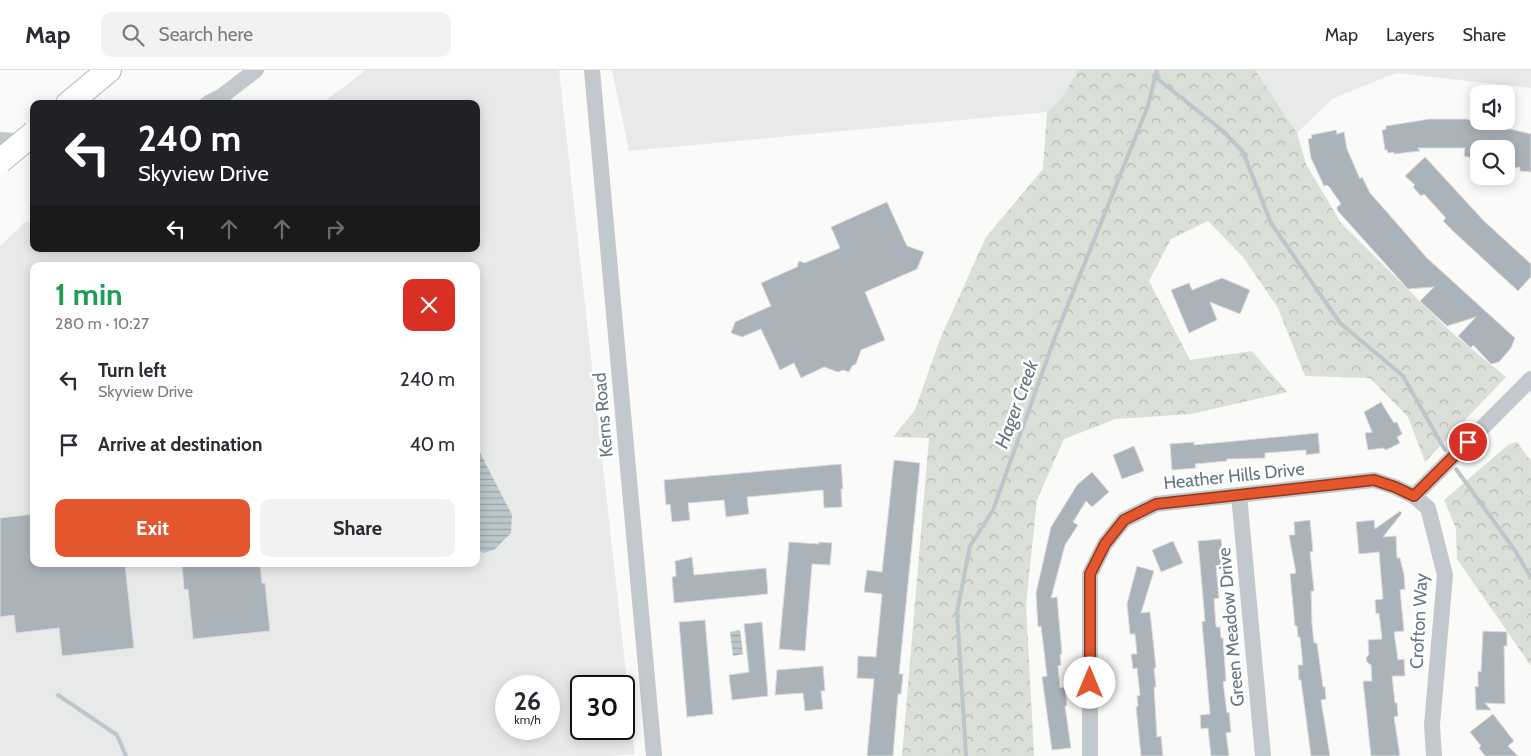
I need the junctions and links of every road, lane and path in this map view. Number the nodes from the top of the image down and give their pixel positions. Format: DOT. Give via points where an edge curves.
graph roads {
  1 [pos="256,70"];
  2 [pos="592,70"];
  3 [pos="102,76"];
  4 [pos="73,100"];
  5 [pos="214,100"];
  6 [pos="30,135"];
  7 [pos="0,140"];
  8 [pos="30,143"];
  9 [pos="0,160"];
  10 [pos="1531,379"];
  11 [pos="1239,495"];
  12 [pos="1414,496"];
  13 [pos="654,756"];
  14 [pos="1090,756"];
  15 [pos="1263,756"];
  16 [pos="1434,756"];
  1 -- 5 [label="street"];
  2 -- 13 [label="street, Kerns Road"];
  3 -- 4 [label="highway"];
  6 -- 9 [label="highway, bridge"];
  7 -- 8 [label="street"];
  10 -- 12 [label="street"];
  11 -- 12 [label="street, Heather Hills Drive" via="1374,480"];
  11 -- 14 [label="street, Heather Hills Drive" via="1156,504 1124,520 1105,544 1090,574"];
  11 -- 15 [label="street, Green Meadow Drive"];
  12 -- 16 [label="street, Crofton Way" via="1428,508 1445,575 1432,725"];
}
